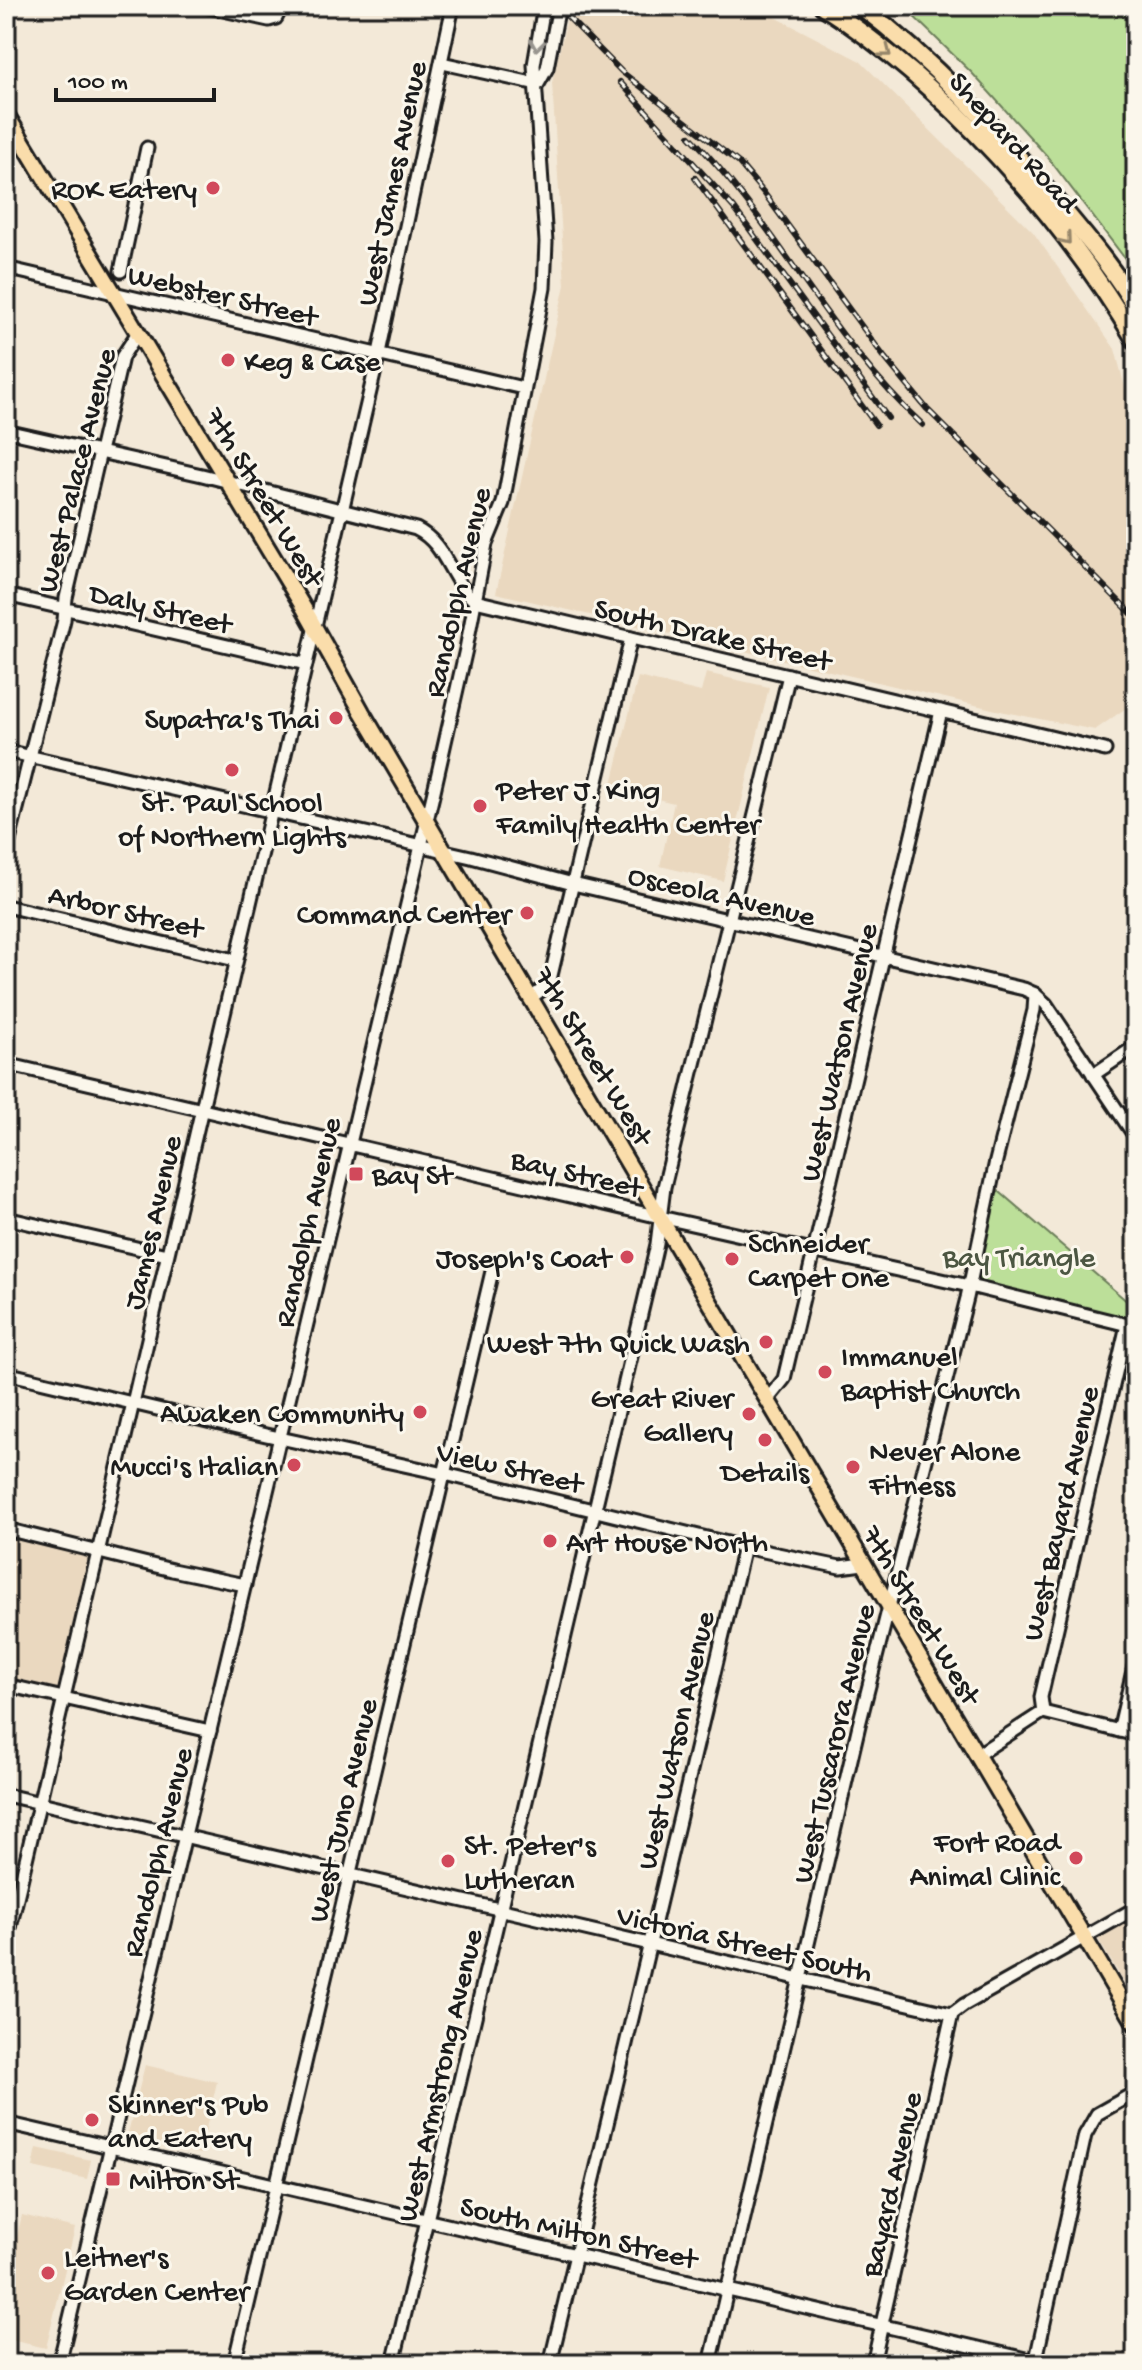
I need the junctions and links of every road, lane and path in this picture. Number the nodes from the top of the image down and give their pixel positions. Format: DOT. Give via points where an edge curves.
graph roads {
  1 [pos="204,6"];
  2 [pos="282,6"];
  3 [pos="453,6"];
  4 [pos="544,6"];
  5 [pos="559,6"];
  6 [pos="823,6"];
  7 [pos="861,6"];
  8 [pos="442,63"];
  9 [pos="537,84"];
  10 [pos="6,114"];
  11 [pos="147,148"];
  12 [pos="6,268"];
  13 [pos="121,271"];
  14 [pos="112,293"];
  15 [pos="1136,308"];
  16 [pos="137,334"];
  17 [pos="1136,341"];
  18 [pos="379,353"];
  19 [pos="523,388"];
  20 [pos="6,431"];
  21 [pos="99,453"];
  22 [pos="227,483"];
  23 [pos="341,510"];
  24 [pos="6,595"];
  25 [pos="475,601"];
  26 [pos="65,609"];
  27 [pos="314,629"];
  28 [pos="631,638"];
  29 [pos="306,664"];
  30 [pos="789,675"];
  31 [pos="941,711"];
  32 [pos="1105,750"];
  33 [pos="6,751"];
  34 [pos="30,757"];
  35 [pos="271,812"];
  36 [pos="426,819"];
  37 [pos="420,846"];
  38 [pos="446,852"];
  39 [pos="6,853"];
  40 [pos="573,884"];
  41 [pos="6,906"];
  42 [pos="729,921"];
  43 [pos="883,956"];
  44 [pos="235,960"];
  45 [pos="1035,994"];
  46 [pos="531,998"];
  47 [pos="1136,1046"];
  48 [pos="6,1064"];
  49 [pos="1093,1075"];
  50 [pos="201,1108"];
  51 [pos="1136,1138"];
  52 [pos="349,1143"];
  53 [pos="660,1217"];
  54 [pos="6,1218"];
  55 [pos="815,1252"];
  56 [pos="167,1255"];
  57 [pos="493,1267"];
  58 [pos="969,1286"];
  59 [pos="1132,1326"];
  60 [pos="6,1373"];
  61 [pos="768,1399"];
  62 [pos="134,1404"];
  63 [pos="280,1438"];
  64 [pos="445,1474"];
  65 [pos="595,1510"];
  66 [pos="6,1529"];
  67 [pos="744,1547"];
  68 [pos="99,1550"];
  69 [pos="863,1564"];
  70 [pos="245,1585"];
  71 [pos="889,1606"];
  72 [pos="1136,1658"];
  73 [pos="6,1685"];
  74 [pos="65,1699"];
  75 [pos="1043,1712"];
  76 [pos="210,1731"];
  77 [pos="1119,1731"];
  78 [pos="1136,1735"];
  79 [pos="977,1755"];
  80 [pos="6,1795"];
  81 [pos="41,1803"];
  82 [pos="185,1837"];
  83 [pos="351,1875"];
  84 [pos="1136,1908"];
  85 [pos="501,1910"];
  86 [pos="1085,1938"];
  87 [pos="6,1945"];
  88 [pos="650,1945"];
  89 [pos="801,1980"];
  90 [pos="952,2014"];
  91 [pos="1136,2025"];
  92 [pos="1136,2092"];
  93 [pos="6,2123"];
  94 [pos="110,2147"];
  95 [pos="275,2185"];
  96 [pos="429,2221"];
  97 [pos="576,2255"];
  98 [pos="728,2290"];
  99 [pos="883,2326"];
  100 [pos="1039,2363"];
  101 [pos="59,2364"];
  102 [pos="234,2364"];
  103 [pos="393,2364"];
  104 [pos="550,2364"];
  105 [pos="710,2364"];
  106 [pos="873,2364"];
  1 -- 2 [label="street" via="262,20 276,18"];
  3 -- 8 [label="street, West James Avenue"];
  4 -- 9 [label="street, Randolph Avenue, one-way" via="534,65"];
  5 -- 9 [label="street, Randolph Avenue" via="547,68"];
  6 -- 17 [label="highway, Shepard Road, one-way" via="897,60 989,147 1075,250"];
  7 -- 15 [label="highway, Shepard Road" via="991,125 1090,242"];
  8 -- 9 [label="street"];
  8 -- 18 [label="street, West James Avenue"];
  9 -- 19 [label="street, Randolph Avenue" via="546,269"];
  10 -- 14 [label="main road, 7th Street West"];
  11 -- 13 [label="street"];
  12 -- 14 [label="street, Webster Street"];
  14 -- 16 [label="main road, 7th Street West"];
  14 -- 18 [label="street, Webster Street"];
  16 -- 21 [label="street, West Palace Avenue" via="122,357"];
  16 -- 22 [label="main road, 7th Street West"];
  18 -- 19 [label="street, Webster Street"];
  18 -- 23 [label="street, West James Avenue"];
  19 -- 25 [label="street, Randolph Avenue" via="503,503 486,544"];
  20 -- 21 [label="street"];
  21 -- 22 [label="street"];
  21 -- 26 [label="street, West Palace Avenue"];
  22 -- 23 [label="street"];
  22 -- 27 [label="main road, 7th Street West"];
  23 -- 25 [label="street" via="425,533"];
  23 -- 27 [label="street, James Avenue"];
  24 -- 26 [label="street, Daly Street"];
  25 -- 28 [label="street, South Drake Street"];
  25 -- 36 [label="street, Randolph Avenue"];
  26 -- 29 [label="street, Daly Street"];
  26 -- 34 [label="street, West Palace Avenue"];
  27 -- 29 [label="street, James Avenue"];
  27 -- 36 [label="main road, 7th Street West"];
  28 -- 30 [label="street, South Drake Street"];
  28 -- 40 [label="street"];
  29 -- 35 [label="street, James Avenue"];
  30 -- 31 [label="street, South Drake Street"];
  30 -- 42 [label="street, West Armstrong Avenue"];
  31 -- 32 [label="street, South Drake Street"];
  31 -- 43 [label="street, West Watson Avenue"];
  33 -- 34 [label="street"];
  34 -- 35 [label="street"];
  34 -- 39 [label="street, West Palace Avenue"];
  35 -- 37 [label="street"];
  35 -- 44 [label="street, James Avenue"];
  36 -- 37 [label="street, Randolph Avenue"];
  36 -- 38 [label="main road, 7th Street West"];
  37 -- 38 [label="street, Osceola Avenue"];
  37 -- 52 [label="street, Randolph Avenue"];
  38 -- 40 [label="street, Osceola Avenue"];
  38 -- 46 [label="main road, 7th Street West"];
  40 -- 42 [label="street, Osceola Avenue"];
  40 -- 46 [label="street" via="549,984"];
  41 -- 44 [label="street, Arbor Street"];
  42 -- 43 [label="street, Osceola Avenue"];
  42 -- 53 [label="street, West Armstrong Avenue"];
  43 -- 45 [label="street, Osceola Avenue"];
  43 -- 55 [label="street, West Watson Avenue"];
  44 -- 50 [label="street, James Avenue"];
  45 -- 49 [label="street"];
  45 -- 58 [label="street, West Tuscarora Avenue"];
  46 -- 53 [label="main road, 7th Street West"];
  47 -- 49 [label="street"];
  48 -- 50 [label="street, Bay Street"];
  49 -- 51 [label="street"];
  50 -- 52 [label="street, Bay Street"];
  50 -- 56 [label="street, James Avenue"];
  52 -- 53 [label="street, Bay Street"];
  52 -- 63 [label="street, Randolph Avenue"];
  53 -- 55 [label="street, Bay Street"];
  53 -- 61 [label="main road, 7th Street West"];
  53 -- 65 [label="street, West Armstrong Avenue"];
  54 -- 56 [label="street"];
  55 -- 58 [label="street, Bay Street"];
  55 -- 61 [label="street, West Watson Avenue" via="784,1379"];
  56 -- 62 [label="street, James Avenue"];
  57 -- 64 [label="street, West Juno Avenue"];
  58 -- 59 [label="street, Bay Street"];
  58 -- 71 [label="street, West Tuscarora Avenue"];
  59 -- 75 [label="street, West Bayard Avenue" via="1041,1697"];
  60 -- 62 [label="street, View Street"];
  61 -- 69 [label="main road, 7th Street West"];
  62 -- 63 [label="street, View Street"];
  62 -- 68 [label="street, James Avenue"];
  63 -- 64 [label="street, View Street"];
  63 -- 70 [label="street, Randolph Avenue"];
  64 -- 65 [label="street, View Street"];
  64 -- 83 [label="street, West Juno Avenue"];
  65 -- 67 [label="street, View Street"];
  65 -- 85 [label="street, West Armstrong Avenue"];
  66 -- 68 [label="street"];
  67 -- 69 [label="street, View Street" via="840,1567"];
  67 -- 88 [label="street, West Watson Avenue"];
  68 -- 70 [label="street"];
  68 -- 74 [label="street, James Avenue"];
  69 -- 71 [label="main road, 7th Street West"];
  70 -- 76 [label="street, Randolph Avenue"];
  71 -- 79 [label="main road, 7th Street West"];
  71 -- 89 [label="street, West Tuscarora Avenue"];
  72 -- 77 [label="street"];
  73 -- 74 [label="street"];
  74 -- 76 [label="street"];
  74 -- 81 [label="street, James Avenue"];
  75 -- 77 [label="street"];
  75 -- 79 [label="street"];
  76 -- 82 [label="street, Randolph Avenue"];
  77 -- 78 [label="street"];
  79 -- 86 [label="main road, 7th Street West"];
  80 -- 81 [label="street, Victoria Street South"];
  81 -- 82 [label="street, Victoria Street South"];
  81 -- 87 [label="street, James Avenue"];
  82 -- 83 [label="street, Victoria Street South"];
  82 -- 94 [label="street, Randolph Avenue"];
  83 -- 85 [label="street, Victoria Street South"];
  83 -- 95 [label="street, West Juno Avenue"];
  84 -- 86 [label="street"];
  85 -- 88 [label="street, Victoria Street South"];
  85 -- 96 [label="street, West Armstrong Avenue"];
  86 -- 90 [label="street"];
  86 -- 91 [label="main road, 7th Street West"];
  88 -- 89 [label="street, Victoria Street South"];
  88 -- 97 [label="street, West Watson Avenue"];
  89 -- 90 [label="street, Victoria Street South"];
  89 -- 98 [label="street, West Tuscarora Avenue"];
  90 -- 99 [label="street, Bayard Avenue"];
  92 -- 100 [label="street" via="1097,2114 1085,2135"];
  93 -- 94 [label="street, South Milton Street"];
  94 -- 95 [label="street, South Milton Street"];
  94 -- 101 [label="street, Randolph Avenue"];
  95 -- 96 [label="street, South Milton Street"];
  95 -- 102 [label="street, West Juno Avenue"];
  96 -- 97 [label="street, South Milton Street"];
  96 -- 103 [label="street, West Armstrong Avenue"];
  97 -- 98 [label="street, South Milton Street"];
  97 -- 104 [label="street, West Watson Avenue"];
  98 -- 99 [label="street, South Milton Street"];
  98 -- 105 [label="street, West Tuscarora Avenue"];
  99 -- 100 [label="street, South Milton Street"];
  99 -- 106 [label="street, Bayard Avenue"];
}
